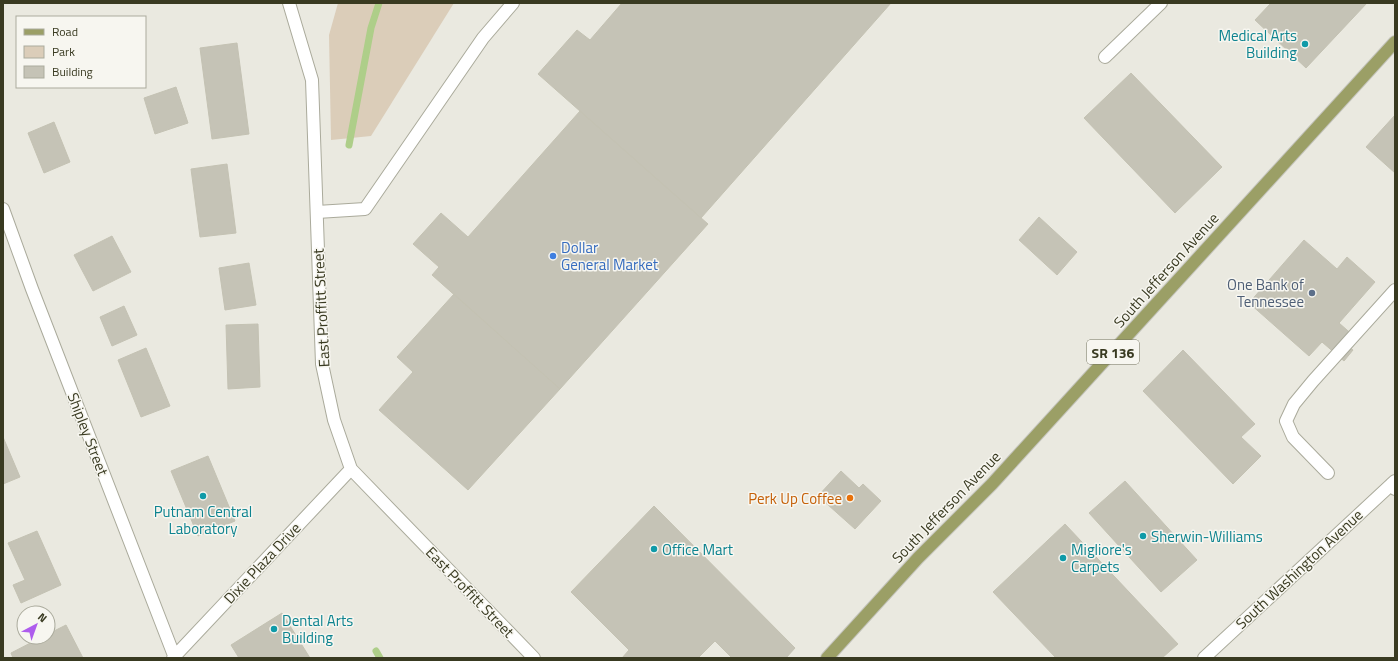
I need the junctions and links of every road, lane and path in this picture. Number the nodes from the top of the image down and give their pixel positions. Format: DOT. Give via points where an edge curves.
graph roads {
  1 [pos="289,3"];
  2 [pos="513,3"];
  3 [pos="1161,3"];
  4 [pos="1395,42"];
  5 [pos="1105,57"];
  6 [pos="3,209"];
  7 [pos="317,212"];
  8 [pos="1395,290"];
  9 [pos="351,468"];
  10 [pos="1328,473"];
  11 [pos="1394,485"];
  12 [pos="174,658"];
  13 [pos="534,658"];
  14 [pos="827,658"];
  15 [pos="1204,658"];
  1 -- 7 [label="street, East Proffitt Street" via="312,80"];
  2 -- 7 [label="street" via="483,38 365,209"];
  3 -- 5 [label="street"];
  4 -- 14 [label="main road, South Jefferson Avenue / SR 136" via="992,484 918,558"];
  6 -- 12 [label="street, Shipley Street" via="34,297"];
  7 -- 9 [label="street, East Proffitt Street" via="322,364 334,420"];
  8 -- 10 [label="street" via="1303,392 1286,422 1293,437"];
  9 -- 12 [label="street, Dixie Plaza Drive"];
  9 -- 13 [label="street, East Proffitt Street"];
  11 -- 15 [label="street, South Washington Avenue"];
}
